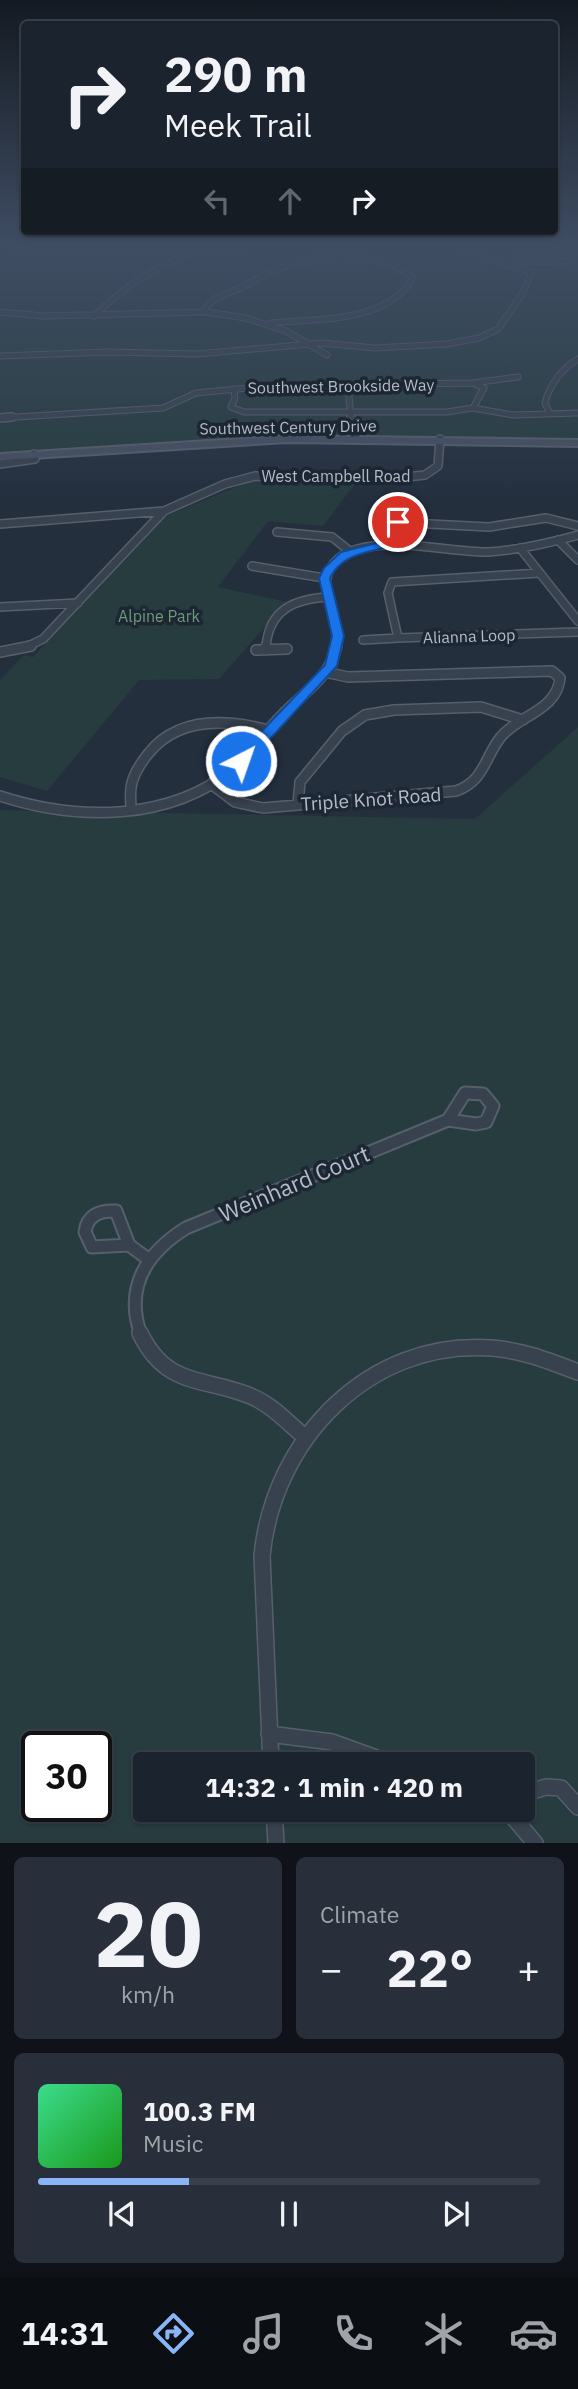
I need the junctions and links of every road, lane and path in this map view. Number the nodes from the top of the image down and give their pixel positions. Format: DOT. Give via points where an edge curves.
graph roads {
  1 [pos="281,329"];
  2 [pos="496,329"];
  3 [pos="307,344"];
  4 [pos="327,355"];
  5 [pos="0,356"];
  6 [pos="578,359"];
  7 [pos="518,377"];
  8 [pos="473,383"];
  9 [pos="348,385"];
  10 [pos="234,389"];
  11 [pos="473,408"];
  12 [pos="349,412"];
  13 [pos="578,413"];
  14 [pos="550,414"];
  15 [pos="0,418"];
  16 [pos="353,438"];
  17 [pos="440,439"];
  18 [pos="578,443"];
  19 [pos="34,454"];
  20 [pos="0,457"];
  21 [pos="0,464"];
  22 [pos="164,511"];
  23 [pos="0,524"];
  24 [pos="578,526"];
  25 [pos="277,532"];
  26 [pos="578,535"];
  27 [pos="558,540"];
  28 [pos="383,545"];
  29 [pos="520,548"];
  30 [pos="351,552"];
  31 [pos="578,560"];
  32 [pos="252,566"];
  33 [pos="538,573"];
  34 [pos="324,578"];
  35 [pos="328,597"];
  36 [pos="78,603"];
  37 [pos="0,607"];
  38 [pos="578,621"];
  39 [pos="578,632"];
  40 [pos="398,638"];
  41 [pos="363,640"];
  42 [pos="287,649"];
  43 [pos="256,650"];
  44 [pos="266,650"];
  45 [pos="0,652"];
  46 [pos="325,672"];
  47 [pos="523,720"];
  48 [pos="268,730"];
  49 [pos="211,784"];
  50 [pos="0,796"];
  51 [pos="298,804"];
  52 [pos="131,810"];
  53 [pos="448,1120"];
  54 [pos="129,1245"];
  55 [pos="148,1259"];
  56 [pos="578,1372"];
  57 [pos="305,1437"];
  58 [pos="269,1734"];
  59 [pos="270,1752"];
  60 [pos="368,1752"];
  61 [pos="535,1790"];
  62 [pos="578,1807"];
  63 [pos="275,1822"];
  64 [pos="517,1822"];
  65 [pos="276,1843"];
  66 [pos="535,1843"];
  1 -- 3 [label="street"];
  2 -- 3 [label="street" via="487,335 414,348"];
  3 -- 4 [label="street"];
  3 -- 5 [label="street" via="197,354"];
  6 -- 14 [label="street" via="568,363 547,397"];
  7 -- 8 [label="street, Southwest Brookside Way"];
  8 -- 9 [label="street, Southwest Brookside Way"];
  8 -- 11 [label="street" via="484,388"];
  9 -- 10 [label="street, Southwest Brookside Way"];
  9 -- 12 [label="street"];
  10 -- 12 [label="street" via="231,407 240,412"];
  10 -- 15 [label="street, Southwest Brookside Way" via="183,397 163,408"];
  11 -- 12 [label="street"];
  11 -- 14 [label="street" via="513,415"];
  12 -- 16 [label="street" via="348,435"];
  13 -- 14 [label="street"];
  16 -- 17 [label="main road, Southwest Century Drive"];
  16 -- 19 [label="main road, Southwest Century Drive"];
  17 -- 18 [label="main road, Southwest Century Drive"];
  17 -- 22 [label="street, West Campbell Road" via="438,466 425,475 254,476"];
  19 -- 20 [label="main road, Southwest Century Drive"];
  19 -- 21 [label="street" via="35,459"];
  22 -- 23 [label="street, West Campbell Road"];
  22 -- 36 [label="street"];
  24 -- 28 [label="street" via="546,518 489,527 390,522 379,527"];
  25 -- 30 [label="street" via="332,537"];
  26 -- 27 [label="street"];
  27 -- 29 [label="street"];
  27 -- 31 [label="street"];
  28 -- 29 [label="street"];
  28 -- 30 [label="street"];
  29 -- 33 [label="street"];
  30 -- 34 [label="street" via="335,561"];
  32 -- 34 [label="street"];
  33 -- 38 [label="street"];
  33 -- 40 [label="street, Alianna Loop" via="392,582 388,593"];
  34 -- 35 [label="street"];
  35 -- 44 [label="street" via="289,605 268,632"];
  35 -- 46 [label="street" via="338,636 331,666"];
  36 -- 37 [label="street"];
  36 -- 45 [label="street" via="37,644"];
  39 -- 40 [label="street, Alianna Loop"];
  40 -- 41 [label="street"];
  42 -- 44 [label="street"];
  43 -- 44 [label="street"];
  46 -- 47 [label="street, Triple Knot Road" via="348,677 520,671 557,674 558,692"];
  46 -- 48 [label="street"];
  47 -- 51 [label="street, Triple Knot Road" via="496,743 479,778 461,790"];
  47 -- 51 [label="street" via="481,708 365,715 342,731 300,782"];
  48 -- 49 [label="street" via="252,752"];
  48 -- 52 [label="street" via="217,720 187,725 160,740 139,766 131,785"];
  49 -- 51 [label="street, Triple Knot Road" via="235,802 248,805"];
  49 -- 52 [label="street" via="182,798"];
  50 -- 52 [label="street" via="65,812"];
  53 -- 55 [label="street, Weinhard Court" via="187,1228"];
  54 -- 55 [label="street"];
  55 -- 57 [label="street, Weinhard Court" via="139,1274 135,1298 139,1331 149,1352 180,1377 251,1396"];
  56 -- 57 [label="street" via="512,1350 429,1352 378,1369 351,1387"];
  57 -- 58 [label="street" via="282,1479 265,1530 260,1575"];
  58 -- 59 [label="street"];
  58 -- 60 [label="street" via="324,1738"];
  61 -- 62 [label="street" via="561,1788"];
  63 -- 65 [label="street"];
  64 -- 66 [label="street"];
}
